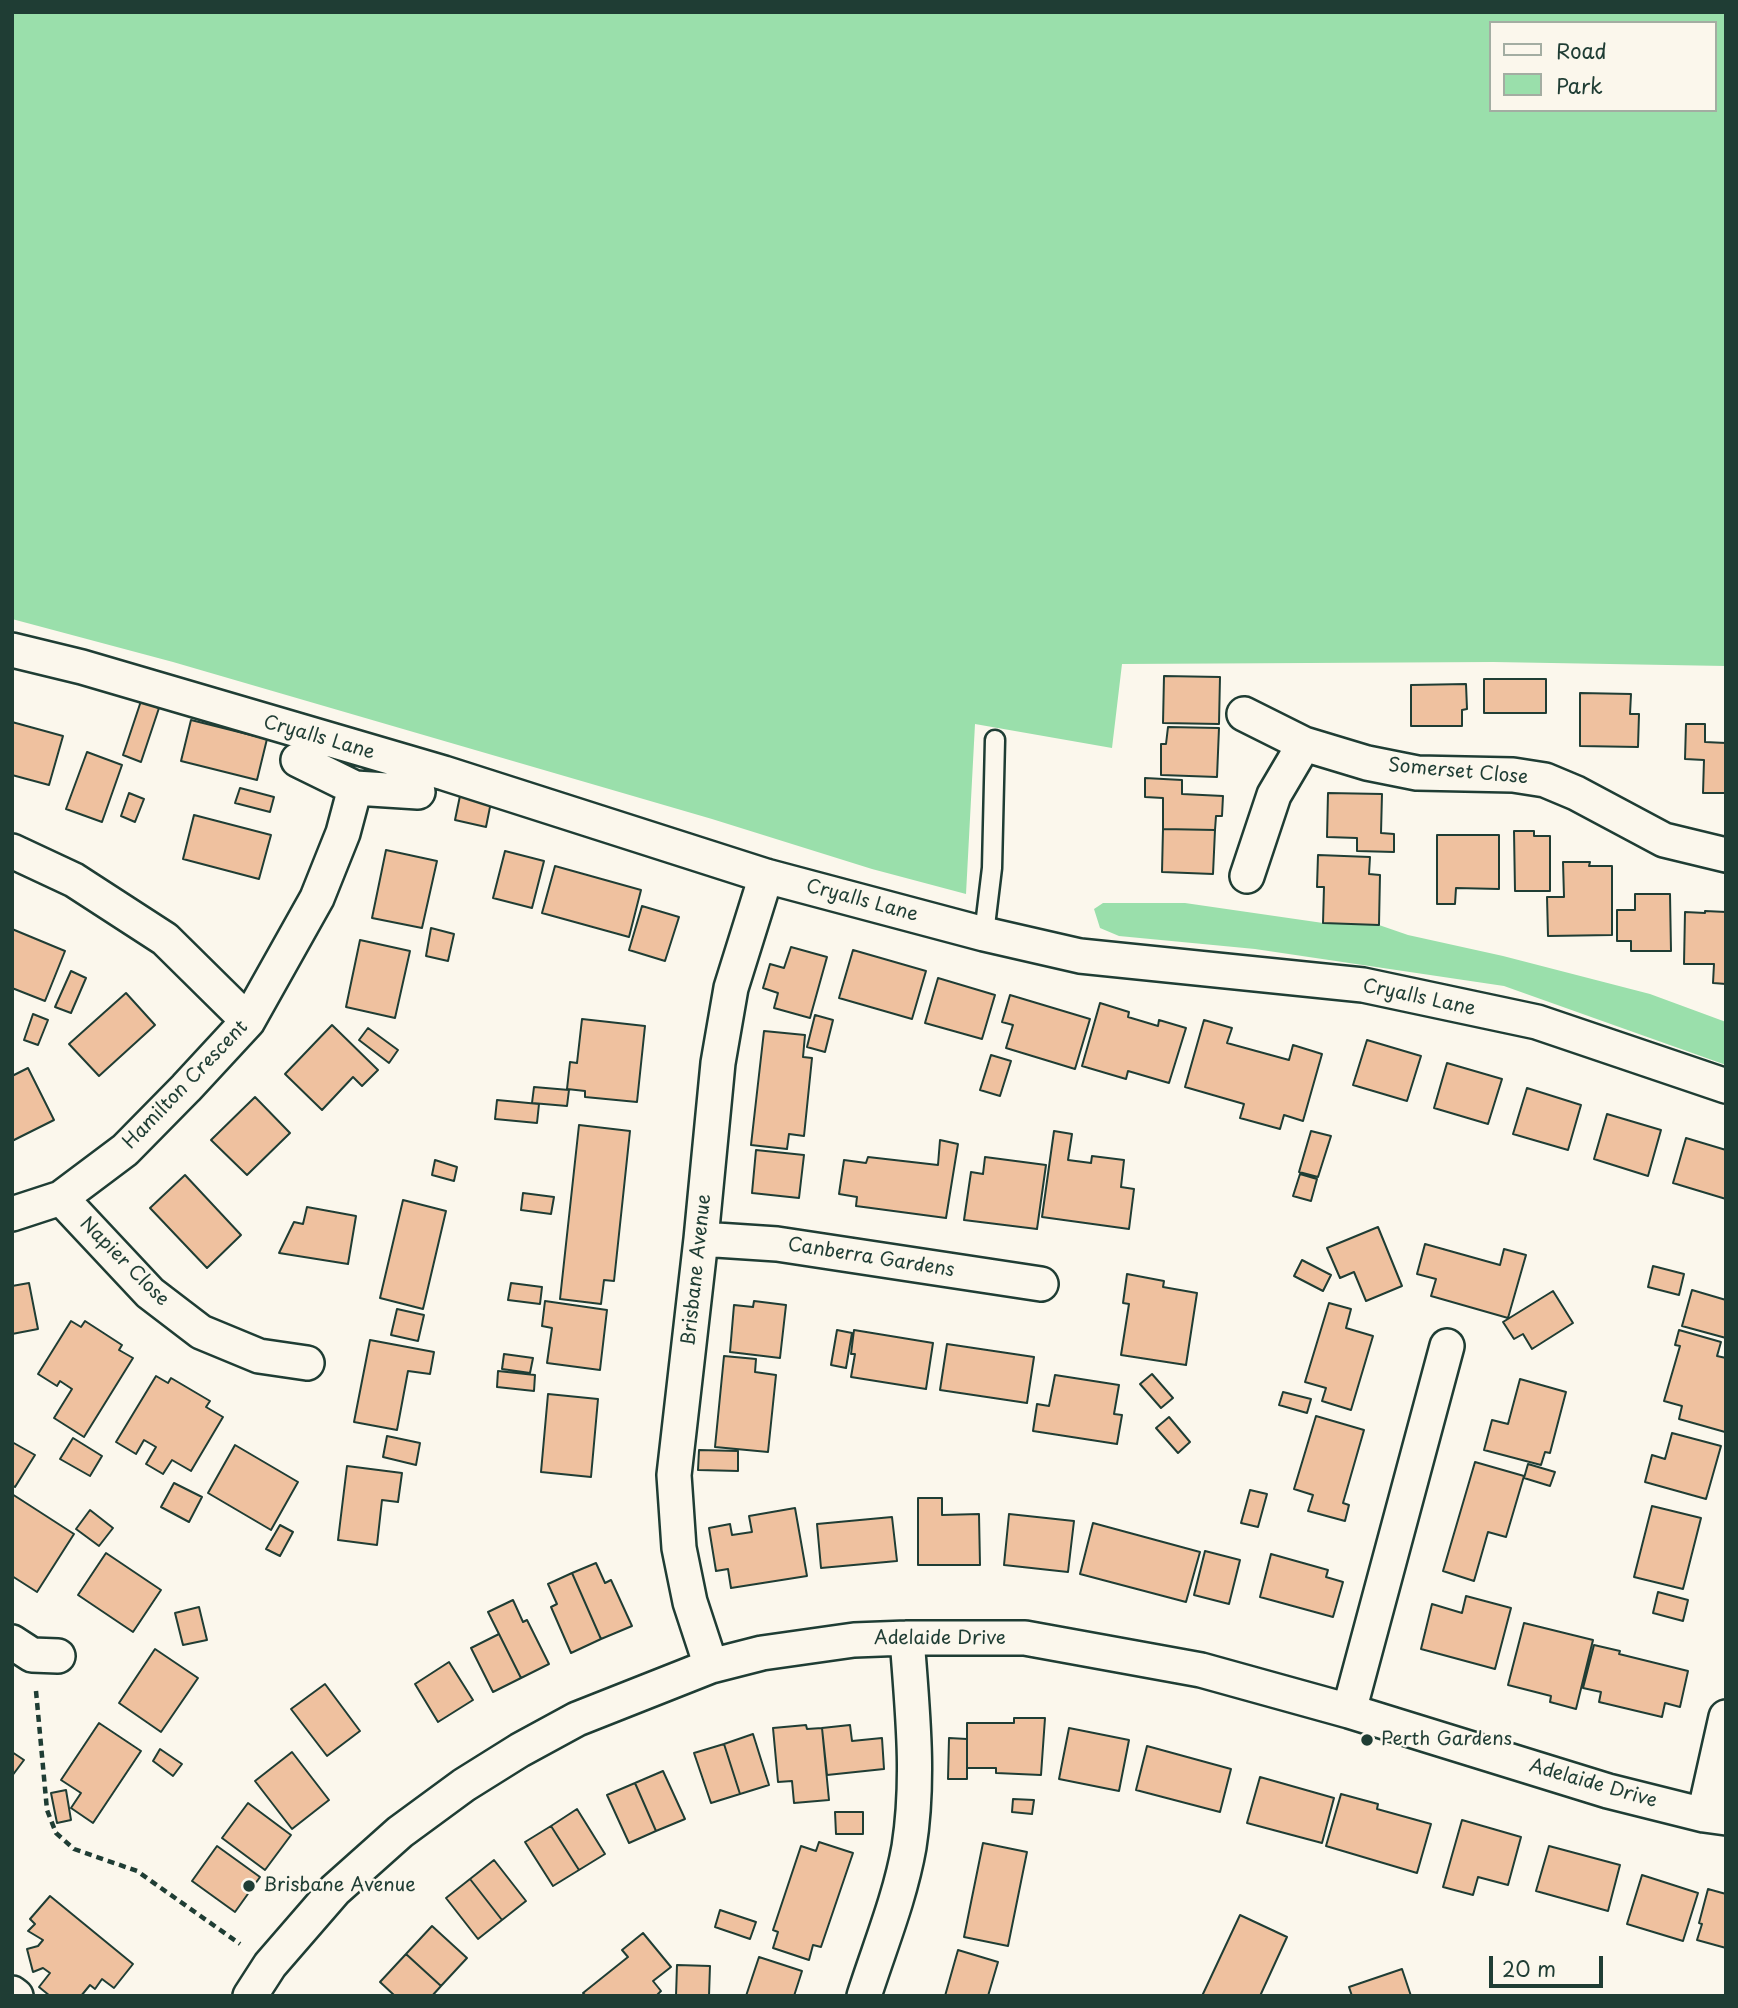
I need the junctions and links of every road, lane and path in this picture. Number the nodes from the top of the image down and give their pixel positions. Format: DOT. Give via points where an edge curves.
graph roads {
  1 [pos="12,650"];
  2 [pos="1244,714"];
  3 [pos="995,740"];
  4 [pos="1304,744"];
  5 [pos="298,760"];
  6 [pos="355,788"];
  7 [pos="418,792"];
  8 [pos="12,850"];
  9 [pos="1726,855"];
  10 [pos="766,876"];
  11 [pos="1247,876"];
  12 [pos="984,934"];
  13 [pos="248,1021"];
  14 [pos="1726,1086"];
  15 [pos="61,1198"];
  16 [pos="12,1214"];
  17 [pos="701,1239"];
  18 [pos="1041,1284"];
  19 [pos="1447,1346"];
  20 [pos="307,1363"];
  21 [pos="906,1638"];
  22 [pos="34,1651"];
  23 [pos="712,1666"];
  24 [pos="1349,1711"];
  25 [pos="1726,1717"];
  26 [pos="1715,1816"];
  27 [pos="270,1965"];
  28 [pos="250,1996"];
  29 [pos="864,1996"];
  1 -- 10 [label="street, Cryalls Lane" via="444,774"];
  2 -- 4 [label="street, Somerset Close"];
  3 -- 12 [label="lane" via="992,868"];
  4 -- 9 [label="street, Somerset Close" via="1417,773 1545,780 1664,840"];
  4 -- 11 [label="street" via="1274,795"];
  5 -- 6 [label="street"];
  6 -- 7 [label="street"];
  6 -- 13 [label="street, Hamilton Crescent" via="344,833 317,898"];
  8 -- 13 [label="street" via="74,880 165,939"];
  10 -- 12 [label="street, Cryalls Lane"];
  10 -- 17 [label="street, Brisbane Avenue" via="731,988 718,1063"];
  12 -- 14 [label="street, Cryalls Lane" via="1080,956 1363,985 1537,1022"];
  13 -- 15 [label="street, Hamilton Crescent" via="125,1150"];
  15 -- 16 [label="street, Hamilton Crescent"];
  15 -- 20 [label="street, Napier Close" via="149,1293 201,1332 259,1356"];
  17 -- 18 [label="street, Canberra Gardens" via="777,1244"];
  17 -- 23 [label="street, Brisbane Avenue" via="674,1475 679,1548 690,1602"];
  19 -- 24 [label="street"];
  21 -- 23 [label="street, Adelaide Drive" via="762,1653"];
  21 -- 24 [label="street, Adelaide Drive" via="1025,1638 1201,1670"];
  21 -- 29 [label="street" via="915,1743 909,1847"];
  22 -- 27 [label="path" via="47,1810 56,1833 74,1849 137,1871"];
  23 -- 27 [label="street, Adelaide Drive" via="577,1719 464,1785 400,1832 335,1890"];
  24 -- 26 [label="street, Adelaide Drive" via="1608,1791"];
  25 -- 26 [label="street"];
  27 -- 28 [label="street, Adelaide Drive"];
}
